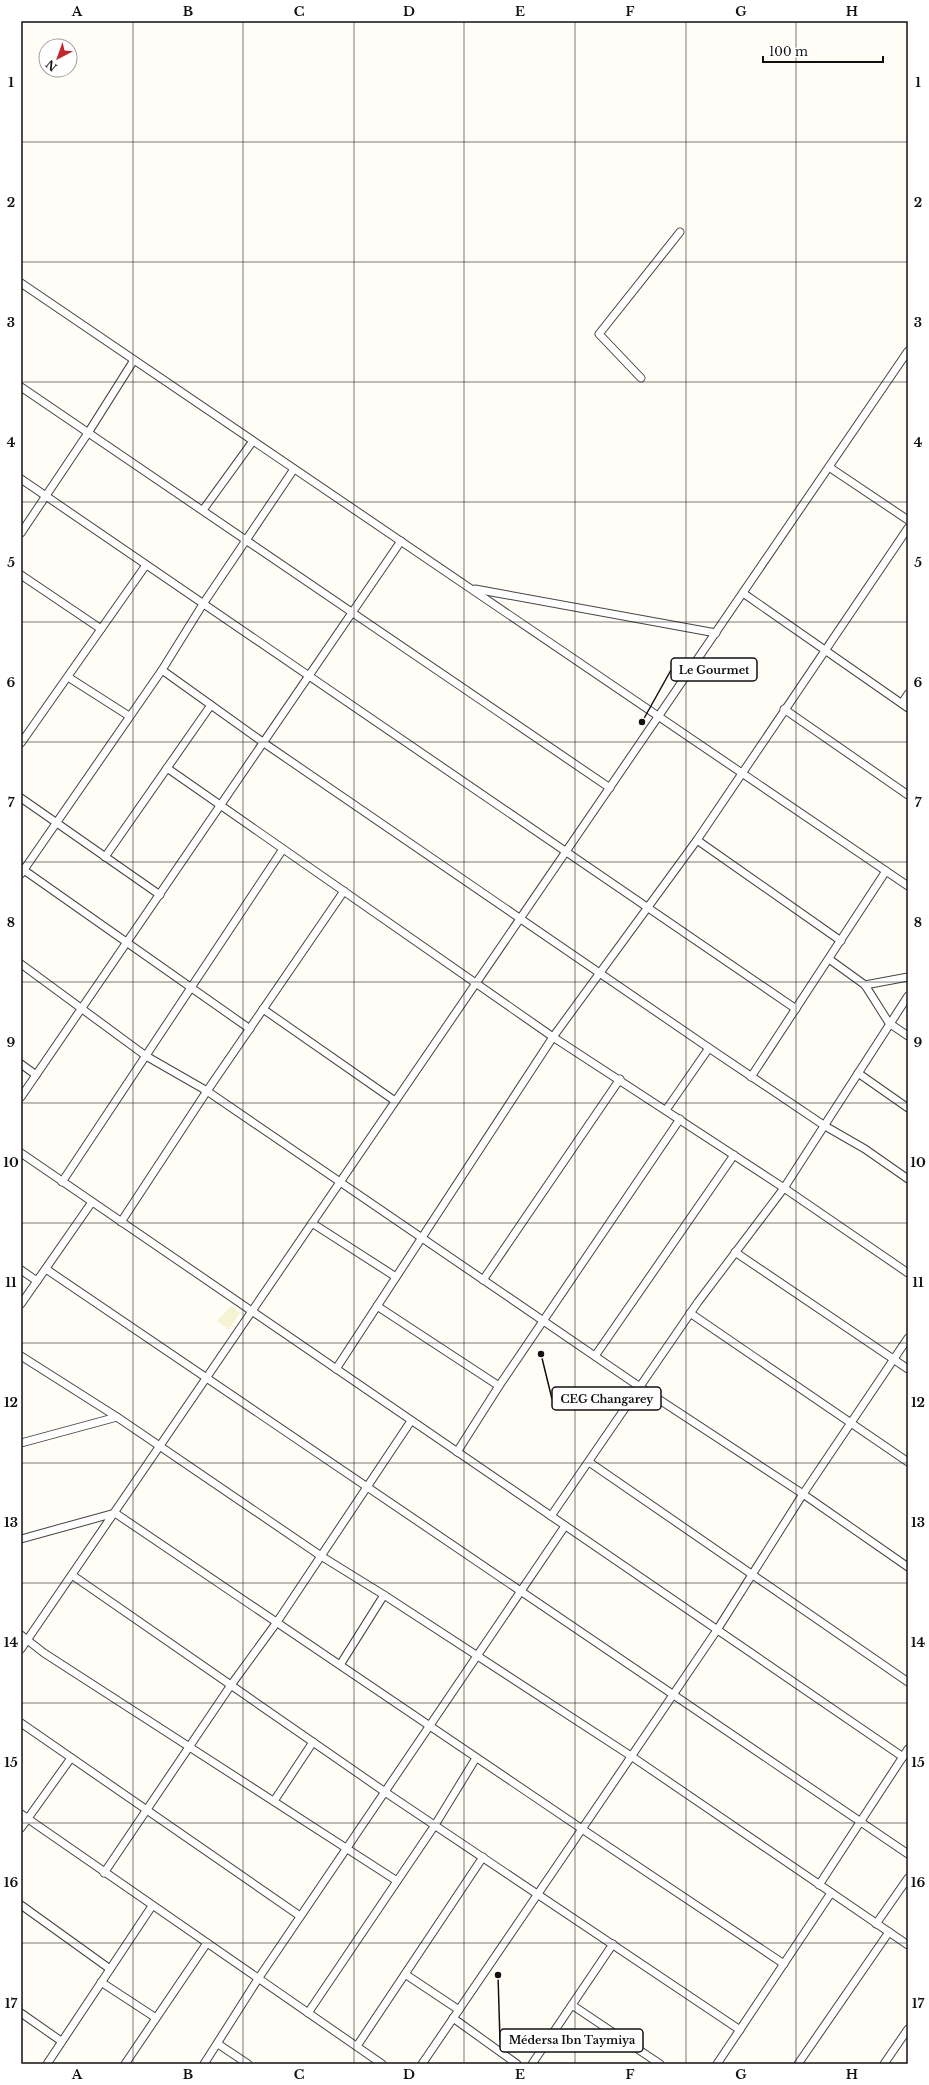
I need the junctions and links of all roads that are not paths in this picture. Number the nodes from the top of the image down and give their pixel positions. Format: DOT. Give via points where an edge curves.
graph roads {
  1 [pos="680,232"];
  2 [pos="21,283"];
  3 [pos="908,351"];
  4 [pos="134,360"];
  5 [pos="641,378"];
  6 [pos="21,387"];
  7 [pos="88,433"];
  8 [pos="253,441"];
  9 [pos="829,467"];
  10 [pos="294,469"];
  11 [pos="21,479"];
  12 [pos="46,496"];
  13 [pos="203,510"];
  14 [pos="908,520"];
  15 [pos="908,528"];
  16 [pos="21,533"];
  17 [pos="246,540"];
  18 [pos="401,542"];
  19 [pos="146,565"];
  20 [pos="21,575"];
  21 [pos="471,589"];
  22 [pos="743,593"];
  23 [pos="203,604"];
  24 [pos="353,612"];
  25 [pos="101,629"];
  26 [pos="716,633"];
  27 [pos="825,650"];
  28 [pos="162,670"];
  29 [pos="68,677"];
  30 [pos="309,677"];
  31 [pos="908,694"];
  32 [pos="211,705"];
  33 [pos="905,705"];
  34 [pos="784,710"];
  35 [pos="130,716"];
  36 [pos="659,716"];
  37 [pos="21,743"];
  38 [pos="264,743"];
  39 [pos="167,768"];
  40 [pos="741,773"];
  41 [pos="610,788"];
  42 [pos="908,795"];
  43 [pos="21,798"];
  44 [pos="220,806"];
  45 [pos="56,822"];
  46 [pos="697,840"];
  47 [pos="283,849"];
  48 [pos="566,852"];
  49 [pos="105,857"];
  50 [pos="22,871"];
  51 [pos="886,871"];
  52 [pos="908,886"];
  53 [pos="344,891"];
  54 [pos="160,895"];
  55 [pos="648,910"];
  56 [pos="521,918"];
  57 [pos="842,941"];
  58 [pos="127,942"];
  59 [pos="829,959"];
  60 [pos="21,964"];
  61 [pos="600,974"];
  62 [pos="908,977"];
  63 [pos="476,984"];
  64 [pos="865,985"];
  65 [pos="192,987"];
  66 [pos="908,996"];
  67 [pos="82,1008"];
  68 [pos="263,1009"];
  69 [pos="796,1010"];
  70 [pos="889,1023"];
  71 [pos="250,1029"];
  72 [pos="908,1036"];
  73 [pos="554,1037"];
  74 [pos="709,1048"];
  75 [pos="146,1056"];
  76 [pos="21,1064"];
  77 [pos="858,1073"];
  78 [pos="36,1075"];
  79 [pos="751,1077"];
  80 [pos="620,1079"];
  81 [pos="207,1091"];
  82 [pos="21,1097"];
  83 [pos="396,1102"];
  84 [pos="908,1108"];
  85 [pos="666,1110"];
  86 [pos="680,1119"];
  87 [pos="824,1126"];
  88 [pos="21,1153"];
  89 [pos="734,1155"];
  90 [pos="908,1179"];
  91 [pos="341,1181"];
  92 [pos="62,1182"];
  93 [pos="784,1188"];
  94 [pos="92,1202"];
  95 [pos="121,1222"];
  96 [pos="312,1223"];
  97 [pos="421,1238"];
  98 [pos="735,1252"];
  99 [pos="46,1269"];
  100 [pos="21,1270"];
  101 [pos="908,1273"];
  102 [pos="396,1277"];
  103 [pos="484,1280"];
  104 [pos="37,1281"];
  105 [pos="21,1304"];
  106 [pos="377,1306"];
  107 [pos="252,1311"];
  108 [pos="690,1313"];
  109 [pos="543,1321"];
  110 [pos="908,1338"];
  111 [pos="21,1356"];
  112 [pos="595,1356"];
  113 [pos="893,1359"];
  114 [pos="336,1369"];
  115 [pos="908,1369"];
  116 [pos="206,1378"];
  117 [pos="500,1386"];
  118 [pos="640,1387"];
  119 [pos="117,1417"];
  120 [pos="411,1420"];
  121 [pos="850,1422"];
  122 [pos="21,1443"];
  123 [pos="160,1446"];
  124 [pos="457,1452"];
  125 [pos="588,1462"];
  126 [pos="908,1462"];
  127 [pos="367,1487"];
  128 [pos="803,1494"];
  129 [pos="114,1513"];
  130 [pos="551,1516"];
  131 [pos="565,1526"];
  132 [pos="21,1539"];
  133 [pos="321,1556"];
  134 [pos="908,1566"];
  135 [pos="751,1574"];
  136 [pos="72,1575"];
  137 [pos="521,1591"];
  138 [pos="384,1595"];
  139 [pos="276,1622"];
  140 [pos="717,1630"];
  141 [pos="21,1635"];
  142 [pos="27,1640"];
  143 [pos="21,1649"];
  144 [pos="477,1656"];
  145 [pos="340,1665"];
  146 [pos="908,1682"];
  147 [pos="231,1685"];
  148 [pos="672,1694"];
  149 [pos="21,1723"];
  150 [pos="430,1726"];
  151 [pos="313,1742"];
  152 [pos="189,1747"];
  153 [pos="908,1749"];
  154 [pos="631,1756"];
  155 [pos="71,1758"];
  156 [pos="476,1758"];
  157 [pos="903,1758"];
  158 [pos="385,1792"];
  159 [pos="274,1801"];
  160 [pos="147,1810"];
  161 [pos="21,1814"];
  162 [pos="28,1818"];
  163 [pos="861,1822"];
  164 [pos="435,1825"];
  165 [pos="21,1828"];
  166 [pos="582,1829"];
  167 [pos="347,1848"];
  168 [pos="908,1854"];
  169 [pos="483,1857"];
  170 [pos="104,1873"];
  171 [pos="908,1878"];
  172 [pos="397,1881"];
  173 [pos="819,1885"];
  174 [pos="831,1893"];
  175 [pos="538,1894"];
  176 [pos="21,1905"];
  177 [pos="152,1906"];
  178 [pos="300,1916"];
  179 [pos="876,1924"];
  180 [pos="889,1932"];
  181 [pos="207,1944"];
  182 [pos="613,1944"];
  183 [pos="908,1946"];
  184 [pos="784,1964"];
  185 [pos="110,1969"];
  186 [pos="405,1974"];
  187 [pos="258,1979"];
  188 [pos="101,1982"];
  189 [pos="572,2005"];
  190 [pos="459,2010"];
  191 [pos="308,2013"];
  192 [pos="21,2014"];
  193 [pos="156,2018"];
  194 [pos="453,2018"];
  195 [pos="908,2029"];
  196 [pos="740,2030"];
  197 [pos="61,2041"];
  198 [pos="218,2044"];
  199 [pos="357,2046"];
  200 [pos="887,2063"];
  201 [pos="47,2064"];
  202 [pos="125,2064"];
  203 [pos="204,2064"];
  204 [pos="248,2064"];
  205 [pos="382,2064"];
  206 [pos="422,2064"];
  207 [pos="517,2064"];
  208 [pos="532,2064"];
  209 [pos="660,2064"];
  210 [pos="717,2064"];
  211 [pos="798,2064"];
  1 -- 5 [label="street" via="599,334"];
  2 -- 4 [label="street"];
  3 -- 9 [label="street"];
  4 -- 7 [label="street"];
  4 -- 8 [label="street"];
  6 -- 7 [label="street"];
  7 -- 12 [label="street"];
  7 -- 13 [label="street"];
  8 -- 10 [label="street"];
  8 -- 13 [label="street"];
  9 -- 14 [label="street"];
  9 -- 22 [label="street"];
  10 -- 17 [label="street"];
  10 -- 18 [label="street"];
  11 -- 12 [label="street"];
  12 -- 16 [label="street"];
  12 -- 19 [label="street"];
  13 -- 17 [label="street"];
  15 -- 27 [label="street"];
  17 -- 23 [label="street"];
  17 -- 24 [label="street"];
  18 -- 21 [label="street"];
  18 -- 24 [label="street"];
  19 -- 23 [label="street"];
  19 -- 25 [label="street"];
  20 -- 25 [label="street"];
  21 -- 26 [label="street"];
  21 -- 36 [label="street"];
  22 -- 26 [label="street"];
  22 -- 27 [label="street"];
  23 -- 28 [label="street"];
  23 -- 30 [label="street"];
  24 -- 30 [label="street"];
  24 -- 41 [label="street"];
  25 -- 29 [label="street"];
  26 -- 36 [label="street"];
  27 -- 33 [label="street"];
  27 -- 34 [label="street"];
  28 -- 32 [label="street"];
  28 -- 35 [label="street"];
  29 -- 35 [label="street"];
  29 -- 37 [label="street"];
  30 -- 38 [label="street"];
  30 -- 48 [label="street"];
  31 -- 33 [label="street"];
  32 -- 38 [label="street"];
  32 -- 39 [label="street"];
  34 -- 40 [label="street"];
  34 -- 42 [label="street"];
  35 -- 45 [label="street"];
  36 -- 40 [label="street"];
  36 -- 41 [label="street"];
  38 -- 44 [label="street"];
  38 -- 56 [label="street"];
  39 -- 44 [label="street"];
  39 -- 49 [label="street"];
  40 -- 46 [label="street"];
  40 -- 51 [label="street"];
  41 -- 48 [label="street"];
  43 -- 45 [label="street"];
  44 -- 47 [label="street"];
  44 -- 54 [label="street"];
  45 -- 49 [label="street"];
  45 -- 50 [label="street"];
  46 -- 55 [label="street"];
  46 -- 57 [label="street"];
  47 -- 53 [label="street"];
  47 -- 65 [label="street"];
  48 -- 55 [label="street"];
  48 -- 56 [label="street"];
  49 -- 54 [label="street"];
  50 -- 58 [label="street"];
  51 -- 52 [label="street"];
  51 -- 57 [label="street"];
  53 -- 63 [label="street"];
  53 -- 68 [label="street"];
  54 -- 58 [label="street"];
  55 -- 61 [label="street"];
  55 -- 69 [label="street"];
  56 -- 61 [label="street"];
  56 -- 63 [label="street"];
  57 -- 59 [label="street"];
  58 -- 65 [label="street"];
  58 -- 67 [label="street"];
  59 -- 64 [label="street"];
  59 -- 69 [label="street"];
  60 -- 67 [label="street"];
  61 -- 73 [label="street"];
  61 -- 74 [label="street"];
  62 -- 64 [label="street"];
  63 -- 73 [label="street"];
  63 -- 83 [label="street"];
  64 -- 70 [label="street"];
  65 -- 71 [label="street"];
  65 -- 75 [label="street"];
  66 -- 70 [label="street"];
  67 -- 75 [label="street"];
  67 -- 78 [label="street"];
  68 -- 71 [label="street"];
  68 -- 83 [label="street"];
  69 -- 79 [label="street"];
  70 -- 72 [label="street"];
  70 -- 77 [label="street"];
  71 -- 81 [label="street"];
  73 -- 80 [label="street"];
  73 -- 97 [label="street"];
  74 -- 79 [label="street"];
  74 -- 85 [label="street"];
  75 -- 81 [label="street"];
  75 -- 92 [label="street"];
  76 -- 78 [label="street"];
  77 -- 84 [label="street"];
  77 -- 87 [label="street"];
  78 -- 82 [label="street"];
  79 -- 87 [label="street"];
  80 -- 85 [label="street"];
  80 -- 103 [label="street"];
  81 -- 91 [label="street"];
  81 -- 95 [label="street"];
  83 -- 91 [label="street"];
  85 -- 86 [label="street"];
  86 -- 89 [label="street"];
  86 -- 109 [label="street"];
  87 -- 90 [label="street"];
  87 -- 93 [label="street"];
  88 -- 92 [label="street"];
  89 -- 93 [label="street"];
  89 -- 112 [label="street"];
  91 -- 96 [label="street"];
  91 -- 97 [label="street"];
  92 -- 94 [label="street"];
  93 -- 98 [label="street"];
  93 -- 101 [label="street"];
  94 -- 95 [label="street"];
  94 -- 99 [label="street"];
  95 -- 107 [label="street"];
  96 -- 102 [label="street"];
  96 -- 107 [label="street"];
  97 -- 102 [label="street"];
  97 -- 103 [label="street"];
  98 -- 108 [label="street"];
  98 -- 113 [label="street"];
  99 -- 104 [label="street"];
  99 -- 116 [label="street"];
  100 -- 104 [label="street"];
  102 -- 106 [label="street"];
  103 -- 109 [label="street"];
  104 -- 105 [label="street"];
  106 -- 114 [label="street"];
  106 -- 117 [label="street"];
  107 -- 114 [label="street"];
  107 -- 116 [label="street"];
  108 -- 118 [label="street"];
  108 -- 121 [label="street"];
  109 -- 112 [label="street"];
  109 -- 117 [label="street"];
  110 -- 113 [label="street"];
  111 -- 119 [label="street"];
  112 -- 118 [label="street"];
  113 -- 115 [label="street"];
  113 -- 121 [label="street"];
  114 -- 120 [label="street"];
  116 -- 123 [label="street"];
  116 -- 127 [label="street"];
  117 -- 124 [label="street"];
  118 -- 125 [label="street"];
  118 -- 128 [label="street"];
  119 -- 122 [label="street"];
  119 -- 123 [label="street"];
  120 -- 124 [label="street"];
  120 -- 127 [label="street"];
  121 -- 126 [label="street"];
  121 -- 128 [label="street"];
  123 -- 129 [label="street"];
  123 -- 133 [label="street"];
  124 -- 130 [label="street"];
  125 -- 130 [label="street"];
  125 -- 135 [label="street"];
  127 -- 133 [label="street"];
  127 -- 137 [label="street"];
  128 -- 134 [label="street"];
  128 -- 135 [label="street"];
  129 -- 132 [label="street"];
  129 -- 136 [label="street"];
  129 -- 139 [label="street"];
  130 -- 131 [label="street"];
  131 -- 137 [label="street"];
  131 -- 140 [label="street"];
  133 -- 138 [label="street"];
  133 -- 139 [label="street"];
  135 -- 140 [label="street"];
  135 -- 146 [label="street"];
  136 -- 142 [label="street"];
  136 -- 147 [label="street"];
  137 -- 144 [label="street"];
  137 -- 148 [label="street"];
  138 -- 144 [label="street"];
  138 -- 145 [label="street"];
  139 -- 145 [label="street"];
  139 -- 147 [label="street"];
  140 -- 148 [label="street"];
  140 -- 157 [label="street"];
  141 -- 142 [label="street"];
  142 -- 143 [label="street"];
  142 -- 152 [label="street"];
  144 -- 150 [label="street"];
  144 -- 154 [label="street"];
  145 -- 150 [label="street"];
  147 -- 151 [label="street"];
  147 -- 152 [label="street"];
  148 -- 154 [label="street"];
  148 -- 163 [label="street"];
  149 -- 155 [label="street"];
  150 -- 156 [label="street"];
  150 -- 158 [label="street"];
  151 -- 158 [label="street"];
  151 -- 159 [label="street"];
  152 -- 159 [label="street"];
  152 -- 160 [label="street"];
  153 -- 157 [label="street"];
  154 -- 166 [label="street"];
  154 -- 173 [label="street"];
  155 -- 160 [label="street"];
  155 -- 162 [label="street"];
  156 -- 164 [label="street"];
  156 -- 166 [label="street"];
  157 -- 163 [label="street"];
  158 -- 164 [label="street"];
  158 -- 167 [label="street"];
  159 -- 167 [label="street"];
  160 -- 170 [label="street"];
  160 -- 178 [label="street"];
  161 -- 162 [label="street"];
  162 -- 165 [label="street"];
  162 -- 170 [label="street"];
  163 -- 168 [label="street"];
  163 -- 173 [label="street"];
  164 -- 169 [label="street"];
  164 -- 172 [label="street"];
  166 -- 175 [label="street"];
  166 -- 184 [label="street"];
  167 -- 172 [label="street"];
  167 -- 178 [label="street"];
  169 -- 175 [label="street"];
  169 -- 186 [label="street"];
  170 -- 177 [label="street"];
  171 -- 179 [label="street"];
  172 -- 191 [label="street"];
  173 -- 174 [label="street"];
  174 -- 179 [label="street"];
  174 -- 184 [label="street"];
  175 -- 182 [label="street"];
  175 -- 190 [label="street"];
  176 -- 185 [label="street"];
  177 -- 181 [label="street"];
  177 -- 185 [label="street"];
  178 -- 187 [label="street"];
  179 -- 180 [label="street"];
  180 -- 183 [label="street"];
  180 -- 211 [label="street"];
  181 -- 187 [label="street"];
  181 -- 193 [label="street"];
  182 -- 189 [label="street"];
  182 -- 196 [label="street"];
  184 -- 196 [label="street"];
  185 -- 188 [label="street"];
  186 -- 190 [label="street"];
  186 -- 199 [label="street"];
  187 -- 191 [label="street"];
  187 -- 198 [label="street"];
  188 -- 193 [label="street"];
  188 -- 197 [label="street"];
  189 -- 208 [label="street"];
  189 -- 209 [label="street"];
  190 -- 194 [label="street"];
  191 -- 199 [label="street"];
  192 -- 197 [label="street"];
  193 -- 202 [label="street"];
  194 -- 206 [label="street"];
  194 -- 207 [label="street"];
  195 -- 200 [label="street"];
  196 -- 210 [label="street"];
  197 -- 201 [label="street"];
  198 -- 203 [label="street"];
  198 -- 204 [label="street"];
  199 -- 205 [label="street"];
}
